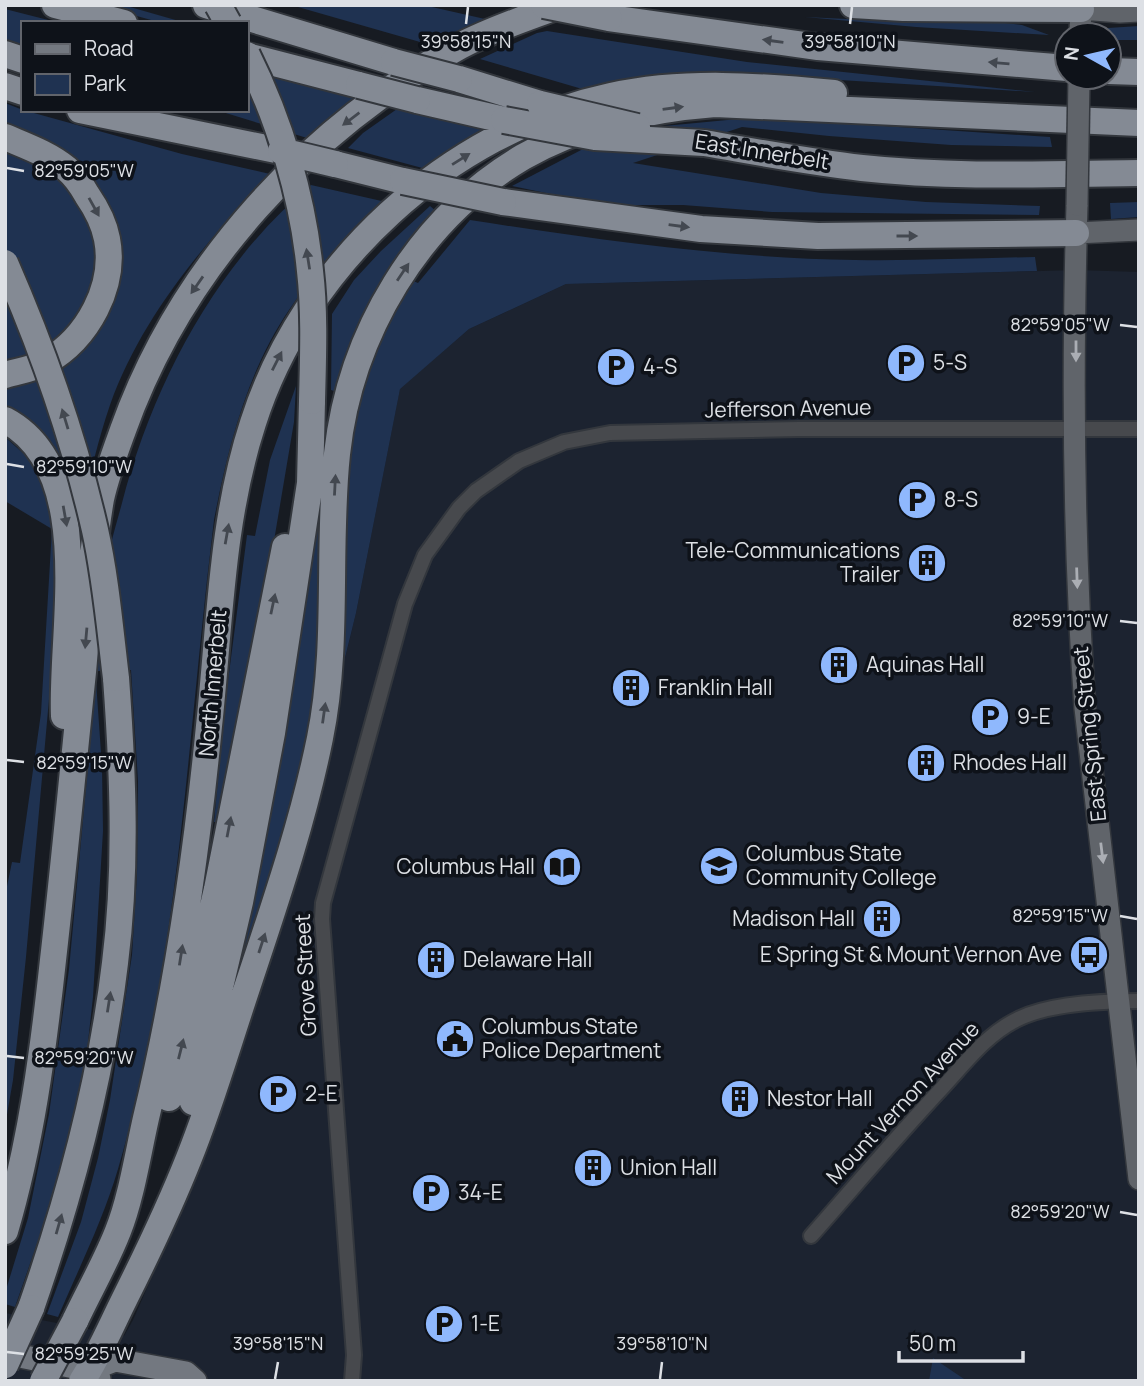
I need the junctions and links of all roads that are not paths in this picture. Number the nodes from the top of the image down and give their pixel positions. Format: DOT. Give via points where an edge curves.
graph roads {
  1 [pos="55,5"];
  2 [pos="544,5"];
  3 [pos="561,5"];
  4 [pos="853,5"];
  5 [pos="1081,7"];
  6 [pos="218,11"];
  7 [pos="1139,11"];
  8 [pos="116,21"];
  9 [pos="248,55"];
  10 [pos="248,57"];
  11 [pos="1053,67"];
  12 [pos="1079,91"];
  13 [pos="90,112"];
  14 [pos="171,112"];
  15 [pos="1008,119"];
  16 [pos="1139,123"];
  17 [pos="5,137"];
  18 [pos="704,143"];
  19 [pos="281,151"];
  20 [pos="1139,173"];
  21 [pos="1139,230"];
  22 [pos="1076,233"];
  23 [pos="5,263"];
  24 [pos="5,375"];
  25 [pos="312,401"];
  26 [pos="5,420"];
  27 [pos="1076,429"];
  28 [pos="1139,429"];
  29 [pos="459,508"];
  30 [pos="68,830"];
  31 [pos="1129,1001"];
  32 [pos="1139,1179"];
  33 [pos="119,1229"];
  34 [pos="5,1231"];
  35 [pos="811,1236"];
  36 [pos="155,1238"];
  37 [pos="5,1353"];
  38 [pos="5,1365"];
  39 [pos="91,1377"];
  40 [pos="43,1381"];
  41 [pos="195,1381"];
  42 [pos="352,1381"];
  1 -- 8 [label="highway"];
  11 -- 2 [label="highway, one-way, bridge" via="818,47"];
  3 -- 30 [label="highway, one-way" via="460,46 341,127 283,179 193,289 135,395 102,498"];
  4 -- 5 [label="highway"];
  5 -- 7 [label="main road"];
  6 -- 18 [label="highway, East Innerbelt, bridge" via="540,104"];
  9 -- 18 [label="highway, bridge" via="504,120 595,137"];
  25 -- 10 [label="highway, one-way, bridge" via="314,333 301,213 280,134"];
  12 -- 22 [label="main road, East Spring Street, bridge"];
  13 -- 19 [label="highway"];
  14 -- 19 [label="highway"];
  15 -- 16 [label="highway"];
  33 -- 15 [label="highway, North Innerbelt, one-way" via="179,967 193,877 225,546 236,484 267,382 290,336 330,278 406,197 460,160 503,135 566,109 624,94 723,86 775,88 893,99"];
  36 -- 15 [label="highway, one-way" via="191,1154 283,879 311,779 327,690 335,476 343,417 371,327 418,250 464,202 525,156 625,118 715,104"];
  17 -- 24 [label="highway, one-way" via="50,158 82,186 107,238 108,267 102,296 70,344 45,363"];
  18 -- 20 [label="highway, East Innerbelt" via="902,171"];
  19 -- 22 [label="highway, one-way, bridge" via="503,202 701,229 818,236"];
  21 -- 22 [label="main road"];
  22 -- 27 [label="main road, East Spring Street, one-way"];
  38 -- 23 [label="highway, one-way, bridge" via="38,1289 77,1163 101,1053 115,963 123,815 116,678 95,532 36,332"];
  33 -- 25 [label="highway, one-way" via="166,1111 182,1045"];
  25 -- 36 [label="highway" via="310,483 270,746 223,977"];
  26 -- 30 [label="highway, one-way" via="35,445 50,467 68,528 63,695"];
  27 -- 28 [label="street, Jefferson Avenue"];
  27 -- 29 [label="street, Jefferson Avenue" via="610,433 564,442 519,461"];
  27 -- 31 [label="main road, East Spring Street, one-way" via="1078,603 1085,708"];
  29 -- 42 [label="street, Grove Street" via="425,555 405,604 323,902 354,1355"];
  30 -- 34 [label="highway" via="44,1040 24,1162"];
  31 -- 32 [label="main road, East Spring Street"];
  31 -- 35 [label="street, Mount Vernon Avenue" via="1040,1011 1000,1028 918,1113"];
  33 -- 40 [label="highway, North Innerbelt, bridge"];
  36 -- 39 [label="highway"];
  37 -- 39 [label="main road"];
  39 -- 41 [label="main road" via="115,1360 186,1373"];
}
